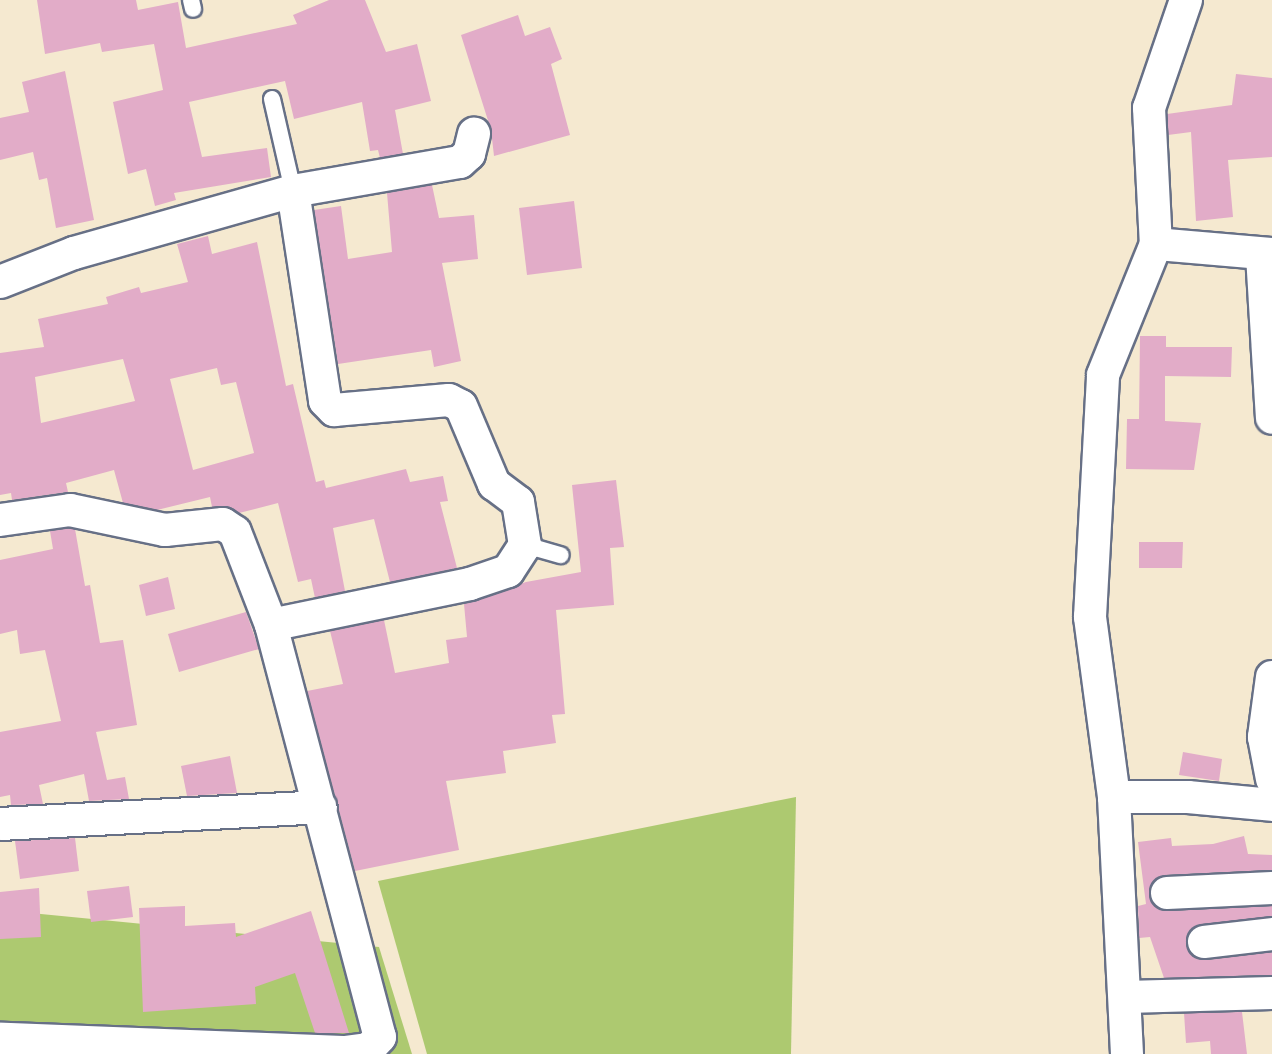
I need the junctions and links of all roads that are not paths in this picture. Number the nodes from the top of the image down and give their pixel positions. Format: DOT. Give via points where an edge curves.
graph roads {
  1 [pos="1186,0"];
  2 [pos="272,99"];
  3 [pos="474,134"];
  4 [pos="293,190"];
  5 [pos="1156,244"];
  6 [pos="1267,254"];
  7 [pos="0,282"];
  8 [pos="1272,418"];
  9 [pos="0,520"];
  10 [pos="525,545"];
  11 [pos="561,555"];
  12 [pos="271,625"];
  13 [pos="1272,677"];
  14 [pos="1272,779"];
  15 [pos="1114,797"];
  16 [pos="1272,805"];
  17 [pos="321,807"];
  18 [pos="0,824"];
  19 [pos="1272,888"];
  20 [pos="1167,892"];
  21 [pos="1272,934"];
  22 [pos="1204,942"];
  23 [pos="1272,993"];
  24 [pos="1126,997"];
  25 [pos="0,1039"];
  26 [pos="1127,1054"];
  1 -- 5 [label="street" via="1149,108"];
  2 -- 4 [label="lane"];
  3 -- 4 [label="street" via="469,154 460,162"];
  4 -- 7 [label="street" via="74,253"];
  4 -- 10 [label="street" via="325,401 334,410 449,400 461,406 494,484 518,502"];
  5 -- 6 [label="street"];
  5 -- 15 [label="street" via="1102,375 1090,617"];
  6 -- 8 [label="street"];
  9 -- 12 [label="street" via="70,510 165,530 230,527"];
  10 -- 11 [label="lane"];
  10 -- 12 [label="street" via="508,571 470,584"];
  12 -- 17 [label="street"];
  13 -- 14 [label="street" via="1264,737"];
  15 -- 16 [label="street" via="1188,796"];
  15 -- 24 [label="street"];
  17 -- 18 [label="street"];
  17 -- 25 [label="street" via="377,1016 381,1037 369,1049"];
  19 -- 20 [label="street"];
  21 -- 22 [label="street"];
  23 -- 24 [label="street"];
  24 -- 26 [label="street"];
}
